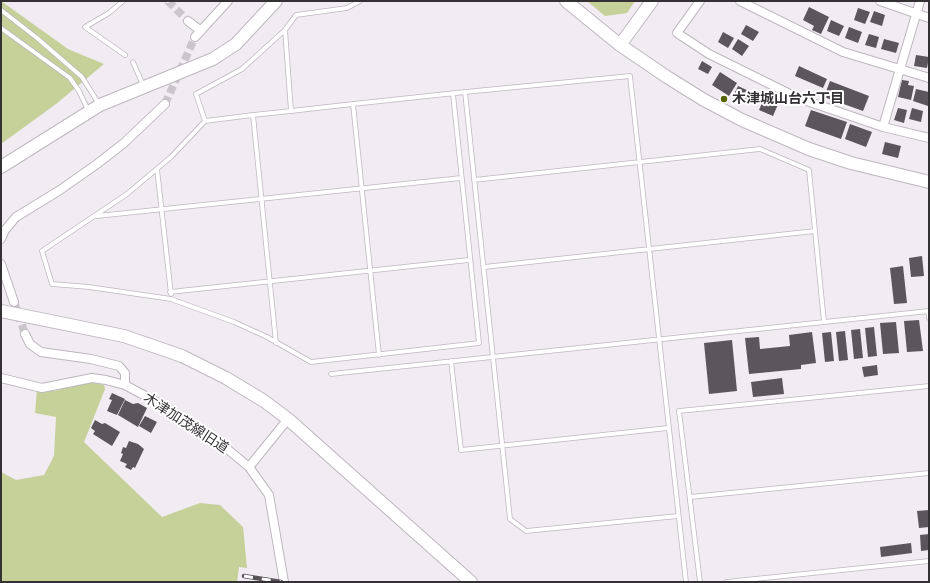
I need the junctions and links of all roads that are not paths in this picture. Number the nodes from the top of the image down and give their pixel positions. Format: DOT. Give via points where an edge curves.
graph roads {
  1 [pos="123,1"];
  2 [pos="228,1"];
  3 [pos="276,1"];
  4 [pos="360,1"];
  5 [pos="566,1"];
  6 [pos="652,1"];
  7 [pos="700,1"];
  8 [pos="740,1"];
  9 [pos="880,1"];
  10 [pos="920,1"];
  11 [pos="1,10"];
  12 [pos="916,15"];
  13 [pos="929,18"];
  14 [pos="188,21"];
  15 [pos="1,28"];
  16 [pos="285,30"];
  17 [pos="620,45"];
  18 [pos="125,55"];
  19 [pos="133,62"];
  20 [pos="900,70"];
  21 [pos="929,78"];
  22 [pos="144,86"];
  23 [pos="465,92"];
  24 [pos="452,94"];
  25 [pos="165,104"];
  26 [pos="353,104"];
  27 [pos="100,105"];
  28 [pos="89,111"];
  29 [pos="291,111"];
  30 [pos="253,115"];
  31 [pos="205,121"];
  32 [pos="883,127"];
  33 [pos="929,138"];
  34 [pos="640,163"];
  35 [pos="1,167"];
  36 [pos="157,170"];
  37 [pos="461,178"];
  38 [pos="474,180"];
  39 [pos="929,182"];
  40 [pos="362,188"];
  41 [pos="262,199"];
  42 [pos="162,209"];
  43 [pos="96,216"];
  44 [pos="815,231"];
  45 [pos="1,240"];
  46 [pos="650,250"];
  47 [pos="469,260"];
  48 [pos="1,264"];
  49 [pos="484,267"];
  50 [pos="371,271"];
  51 [pos="271,282"];
  52 [pos="170,292"];
  53 [pos="171,299"];
  54 [pos="14,302"];
  55 [pos="929,311"];
  56 [pos="1,312"];
  57 [pos="929,318"];
  58 [pos="824,322"];
  59 [pos="25,334"];
  60 [pos="659,339"];
  61 [pos="276,343"];
  62 [pos="379,355"];
  63 [pos="493,357"];
  64 [pos="451,361"];
  65 [pos="331,374"];
  66 [pos="1,378"];
  67 [pos="125,385"];
  68 [pos="929,386"];
  69 [pos="288,418"];
  70 [pos="668,428"];
  71 [pos="503,446"];
  72 [pos="249,467"];
  73 [pos="929,473"];
  74 [pos="690,497"];
  75 [pos="678,516"];
  76 [pos="929,561"];
  77 [pos="284,582"];
  78 [pos="471,582"];
  79 [pos="686,582"];
  80 [pos="700,582"];
  81 [pos="726,582"];
  1 -- 18 [label="lane" via="85,27"];
  2 -- 14 [label="street" via="198,34"];
  3 -- 22 [label="street" via="236,44 213,59"];
  4 -- 16 [label="lane" via="347,8 296,15"];
  5 -- 17 [label="street"];
  6 -- 17 [label="street"];
  7 -- 32 [label="street" via="677,33 709,54 798,98"];
  8 -- 20 [label="street" via="843,52"];
  9 -- 12 [label="street"];
  10 -- 12 [label="street"];
  11 -- 27 [label="lane" via="82,77"];
  12 -- 13 [label="street"];
  12 -- 20 [label="street"];
  15 -- 28 [label="lane" via="70,78"];
  16 -- 29 [label="lane"];
  16 -- 31 [label="lane" via="242,70 196,94"];
  17 -- 39 [label="street" via="704,100 742,120 809,149 851,163"];
  19 -- 22 [label="lane"];
  20 -- 21 [label="street"];
  20 -- 32 [label="street"];
  22 -- 27 [label="street"];
  23 -- 24 [label="lane"];
  23 -- 34 [label="lane" via="630,76"];
  23 -- 38 [label="lane"];
  24 -- 26 [label="lane"];
  24 -- 37 [label="lane"];
  25 -- 45 [label="street" via="124,143 97,164 16,217 5,230"];
  26 -- 29 [label="lane"];
  26 -- 40 [label="lane"];
  27 -- 28 [label="street"];
  28 -- 35 [label="street"];
  29 -- 30 [label="lane"];
  30 -- 31 [label="lane"];
  30 -- 41 [label="lane"];
  31 -- 36 [label="lane"];
  32 -- 33 [label="street"];
  34 -- 38 [label="lane"];
  34 -- 44 [label="lane" via="760,150 809,170"];
  34 -- 46 [label="lane"];
  36 -- 42 [label="lane"];
  36 -- 43 [label="lane"];
  37 -- 40 [label="lane"];
  37 -- 47 [label="lane"];
  38 -- 49 [label="lane"];
  40 -- 41 [label="lane"];
  40 -- 50 [label="lane"];
  41 -- 42 [label="lane"];
  41 -- 51 [label="lane"];
  42 -- 43 [label="lane"];
  42 -- 52 [label="lane"];
  43 -- 53 [label="lane" via="42,251 52,284"];
  44 -- 46 [label="lane"];
  44 -- 58 [label="lane"];
  46 -- 49 [label="lane"];
  46 -- 60 [label="lane"];
  47 -- 50 [label="lane"];
  47 -- 62 [label="lane" via="479,343"];
  48 -- 54 [label="street"];
  49 -- 63 [label="lane"];
  50 -- 51 [label="lane"];
  50 -- 62 [label="lane"];
  51 -- 52 [label="lane"];
  51 -- 61 [label="lane"];
  52 -- 53 [label="lane"];
  53 -- 61 [label="lane" via="234,322"];
  55 -- 57 [label="lane"];
  55 -- 58 [label="lane"];
  56 -- 69 [label="street" via="81,326 158,347 226,378"];
  58 -- 60 [label="lane"];
  59 -- 67 [label="street" via="30,344 42,352 119,366 125,373"];
  60 -- 63 [label="lane"];
  60 -- 70 [label="lane"];
  61 -- 62 [label="lane" via="310,362"];
  63 -- 64 [label="lane"];
  63 -- 71 [label="lane"];
  64 -- 65 [label="lane"];
  64 -- 71 [label="lane" via="461,450"];
  66 -- 67 [label="street, 木津加茂線旧道" via="42,388 92,378"];
  67 -- 72 [label="street, 木津加茂線旧道" via="168,408"];
  68 -- 74 [label="lane" via="679,411"];
  69 -- 72 [label="street"];
  69 -- 78 [label="street"];
  70 -- 71 [label="lane"];
  70 -- 75 [label="lane"];
  71 -- 75 [label="lane" via="510,519 526,531"];
  72 -- 77 [label="street, 木津加茂線旧道" via="269,495"];
  73 -- 74 [label="lane"];
  74 -- 80 [label="lane"];
  75 -- 79 [label="lane"];
  76 -- 81 [label="lane"];
}
